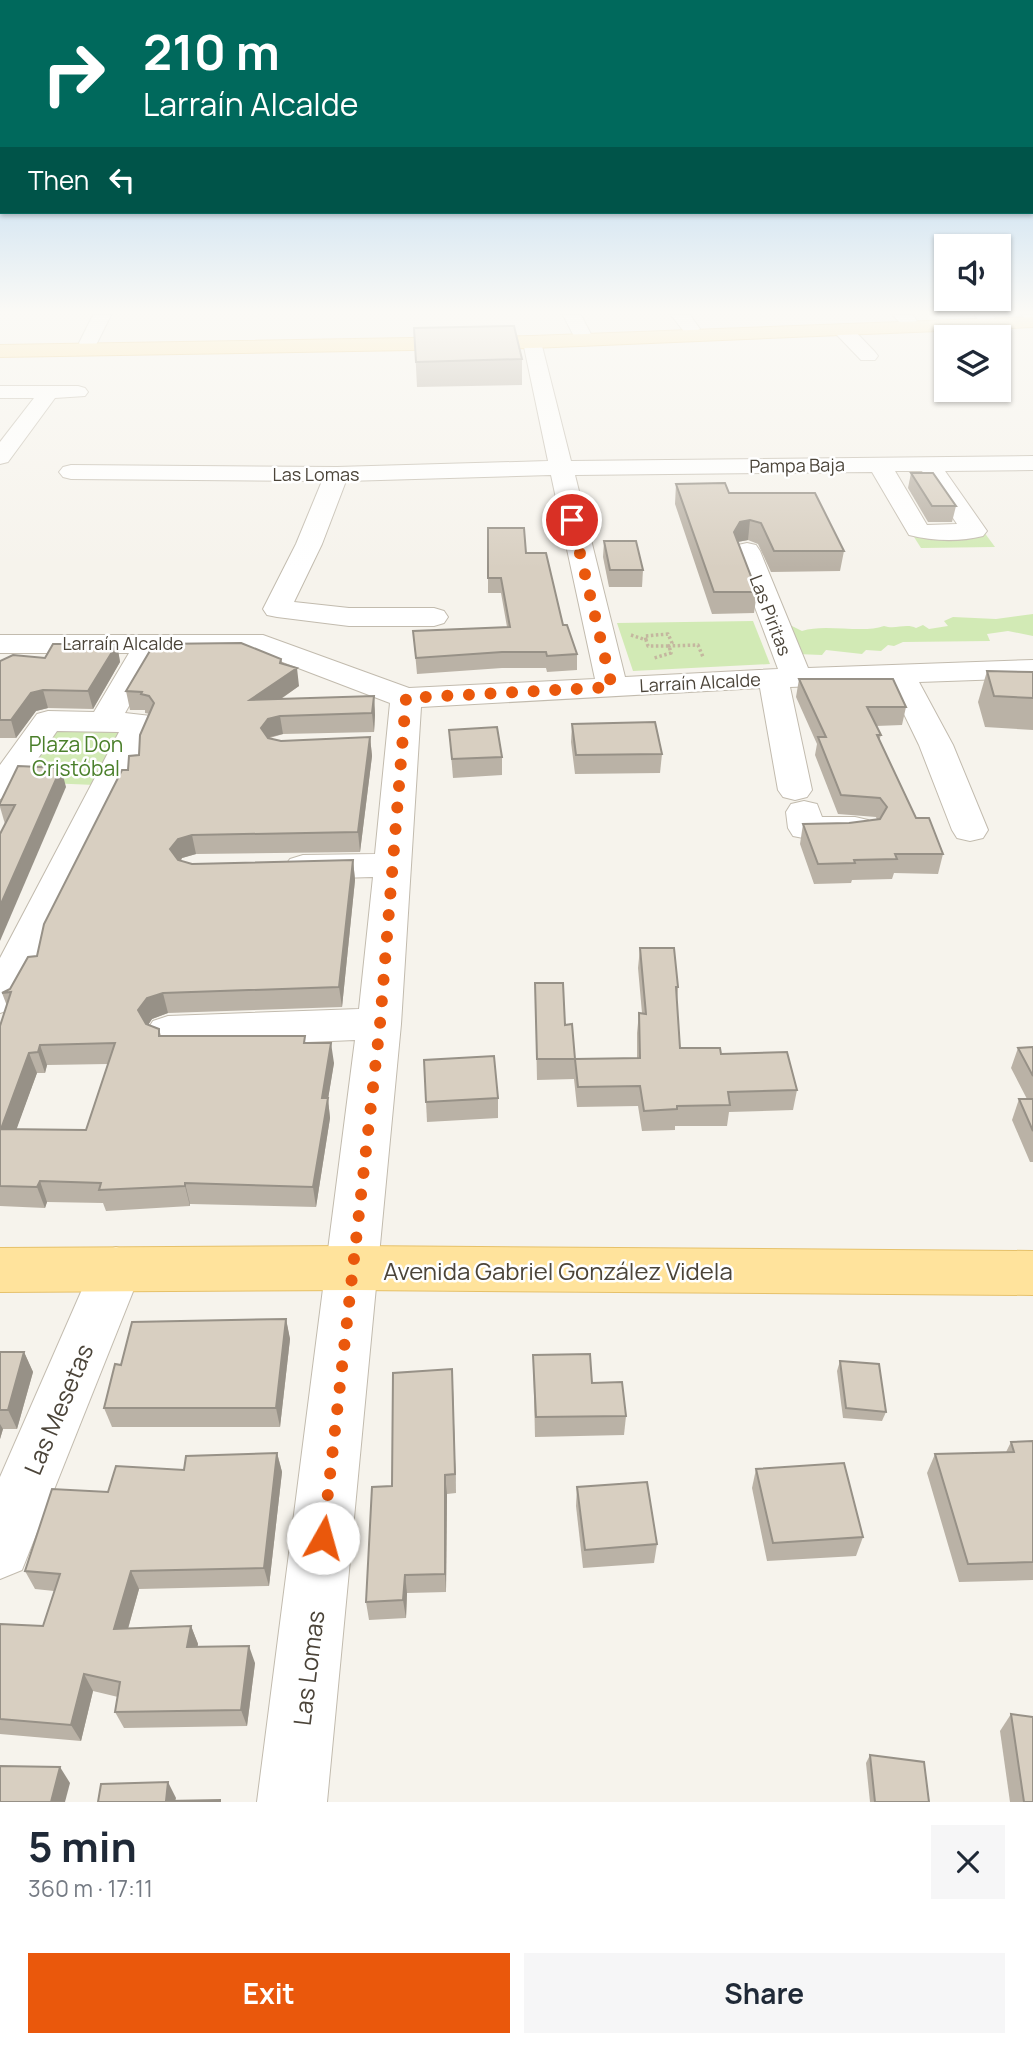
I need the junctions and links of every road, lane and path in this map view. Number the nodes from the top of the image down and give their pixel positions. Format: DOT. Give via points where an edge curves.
graph roads {
  1 [pos="45,399"];
  2 [pos="545,399"];
  3 [pos="0,457"];
  4 [pos="1032,463"];
  5 [pos="879,464"];
  6 [pos="929,464"];
  7 [pos="560,468"];
  8 [pos="71,472"];
  9 [pos="337,474"];
  10 [pos="747,551"];
  11 [pos="434,617"];
  12 [pos="646,640"];
  13 [pos="150,642"];
  14 [pos="0,644"];
  15 [pos="697,658"];
  16 [pos="1033,669"];
  17 [pos="899,673"];
  18 [pos="786,678"];
  19 [pos="612,687"];
  20 [pos="406,698"];
  21 [pos="104,722"];
  22 [pos="0,789"];
  23 [pos="862,828"];
  24 [pos="970,830"];
  25 [pos="393,865"];
  26 [pos="275,868"];
  27 [pos="0,998"];
  28 [pos="380,1024"];
  29 [pos="168,1032"];
  30 [pos="355,1268"];
  31 [pos="116,1269"];
  32 [pos="0,1270"];
  33 [pos="1033,1273"];
  34 [pos="0,1548"];
  35 [pos="292,1802"];
  1 -- 3 [label="street"];
  2 -- 7 [label="street"];
  4 -- 6 [label="street, Pampa Baja"];
  5 -- 6 [label="street, Pampa Baja"];
  5 -- 6 [label="street" via="918,530 934,539 964,539 974,531"];
  5 -- 7 [label="street, Pampa Baja"];
  7 -- 9 [label="street, Las Lomas"];
  7 -- 19 [label="street"];
  8 -- 9 [label="street, Las Lomas"];
  9 -- 11 [label="street" via="276,609 349,617"];
  10 -- 18 [label="street, Las Piritas" via="791,666"];
  12 -- 15 [label="path" via="645,635 668,634 669,646 698,645 703,658"];
  13 -- 14 [label="street, Larraín Alcalde"];
  13 -- 20 [label="street, Larraín Alcalde" via="263,644"];
  13 -- 21 [label="street"];
  16 -- 17 [label="street, Larraín Alcalde"];
  17 -- 18 [label="street, Larraín Alcalde"];
  17 -- 24 [label="street" via="936,745"];
  18 -- 19 [label="street, Larraín Alcalde"];
  18 -- 23 [label="street, Las Piritas" via="806,828"];
  19 -- 20 [label="street, Larraín Alcalde"];
  20 -- 25 [label="street, Las Lomas" via="389,743"];
  21 -- 22 [label="street" via="48,721"];
  21 -- 27 [label="street" via="140,723"];
  25 -- 26 [label="street"];
  25 -- 28 [label="street, Las Lomas"];
  28 -- 29 [label="street"];
  28 -- 30 [label="street, Las Lomas"];
  30 -- 31 [label="main road, Avenida Gabriel González Videla"];
  30 -- 33 [label="main road, Avenida Gabriel González Videla"];
  30 -- 35 [label="street, Las Lomas"];
  31 -- 32 [label="main road, Avenida Gabriel González Videla"];
  31 -- 34 [label="street, Las Mesetas"];
}
